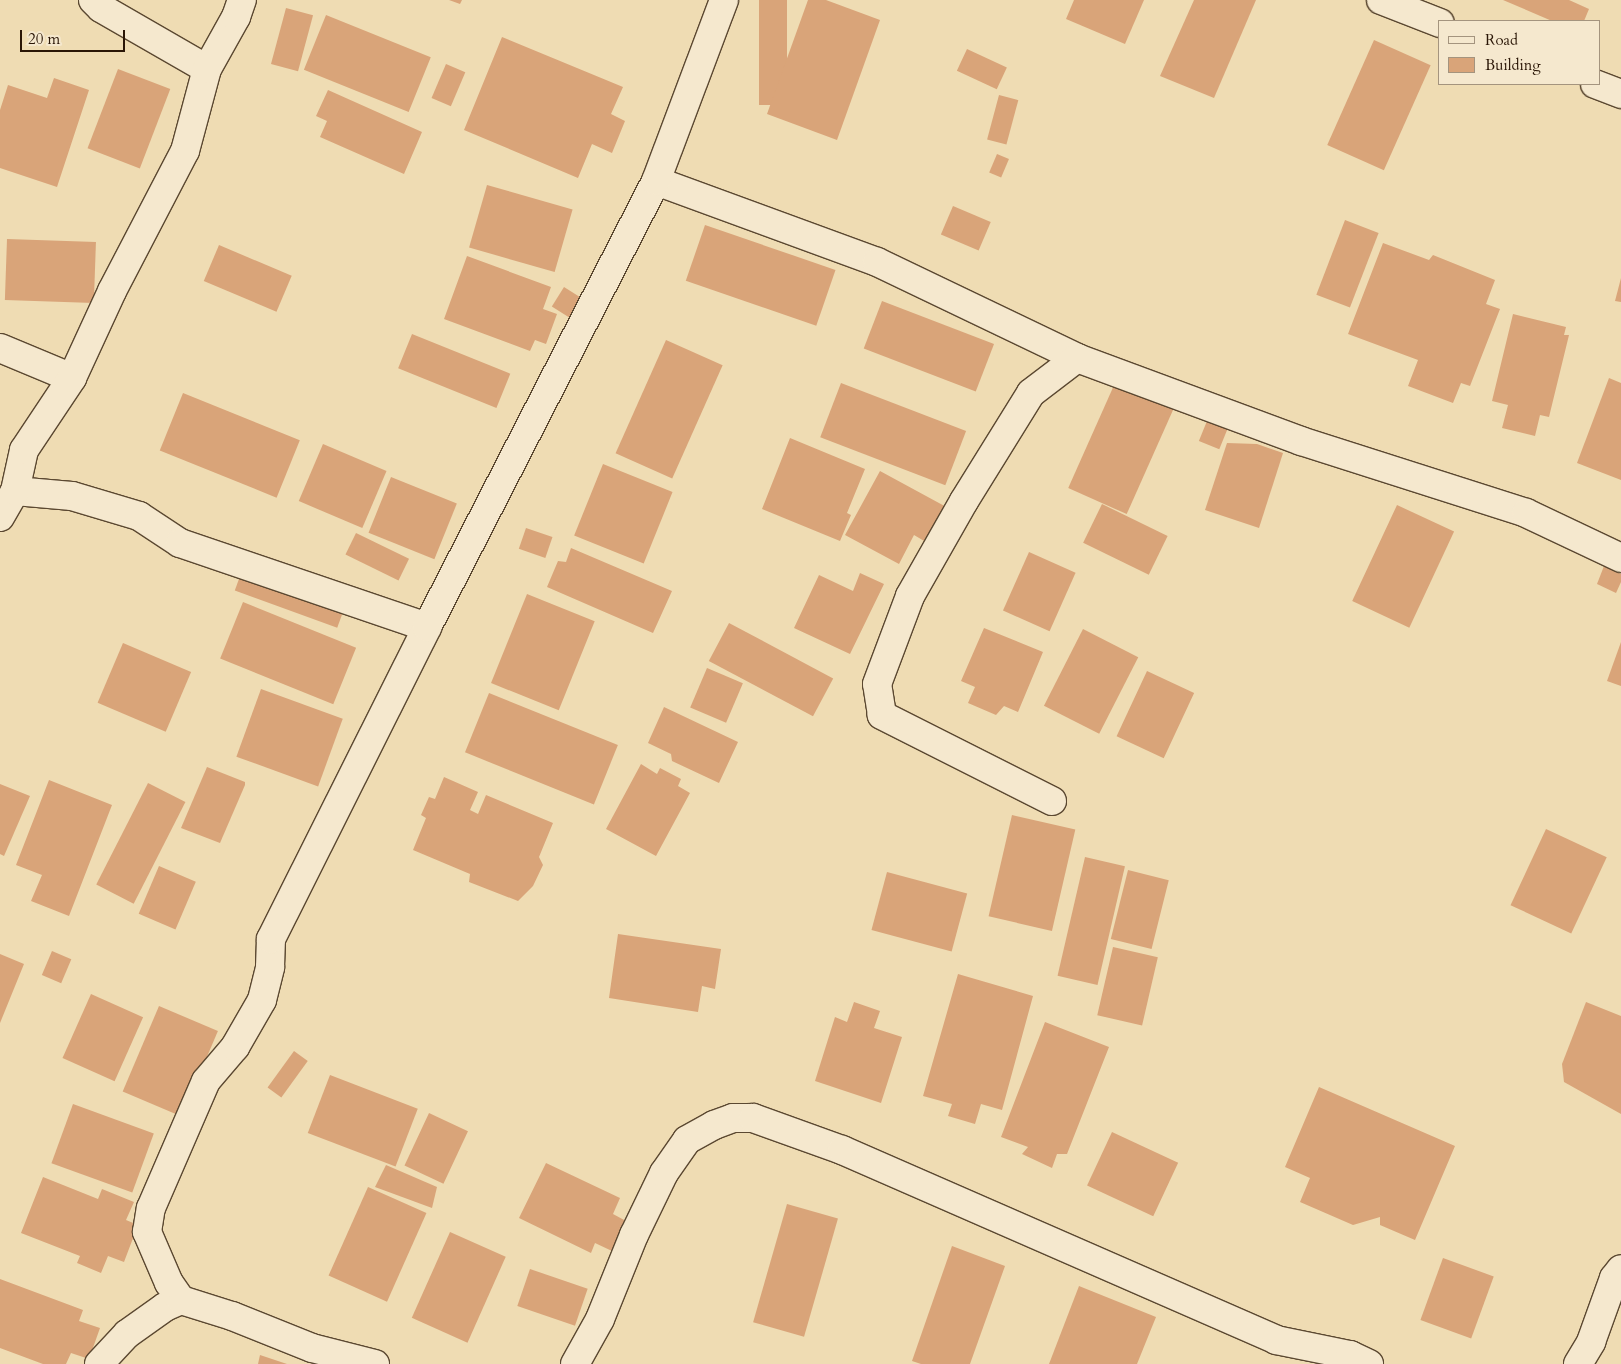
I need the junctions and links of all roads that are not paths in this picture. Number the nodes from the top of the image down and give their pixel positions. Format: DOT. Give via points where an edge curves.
graph roads {
  1 [pos="93,0"];
  2 [pos="242,0"];
  3 [pos="724,0"];
  4 [pos="1381,0"];
  5 [pos="1438,21"];
  6 [pos="207,68"];
  7 [pos="1598,85"];
  8 [pos="1621,94"];
  9 [pos="656,181"];
  10 [pos="0,348"];
  11 [pos="1077,358"];
  12 [pos="72,378"];
  13 [pos="16,491"];
  14 [pos="0,517"];
  15 [pos="1621,558"];
  16 [pos="427,627"];
  17 [pos="1052,801"];
  18 [pos="1621,1269"];
  19 [pos="181,1300"];
  20 [pos="99,1364"];
  21 [pos="375,1364"];
  22 [pos="574,1364"];
  23 [pos="1369,1364"];
  24 [pos="1578,1364"];
  1 -- 6 [label="street" via="101,8"];
  2 -- 6 [label="street"];
  3 -- 9 [label="street"];
  4 -- 5 [label="street"];
  6 -- 12 [label="street" via="185,151 112,291"];
  7 -- 8 [label="street"];
  9 -- 11 [label="street" via="877,262"];
  9 -- 16 [label="street"];
  10 -- 12 [label="street"];
  11 -- 15 [label="street" via="1300,441 1526,513"];
  11 -- 17 [label="street" via="1031,393 964,501 910,596 877,684 882,715"];
  12 -- 13 [label="street" via="24,450"];
  13 -- 14 [label="street"];
  13 -- 16 [label="street" via="72,496 139,516 180,543"];
  16 -- 19 [label="street" via="271,939 270,967 262,1000 235,1047 206,1081 151,1208 147,1232 169,1283"];
  18 -- 24 [label="street" via="1614,1278 1591,1342"];
  19 -- 20 [label="street" via="164,1307 127,1334"];
  19 -- 21 [label="street" via="232,1316 312,1348"];
  22 -- 23 [label="street" via="600,1318 664,1173 687,1140 733,1118 753,1118 842,1150 1276,1340 1350,1355"];
}
